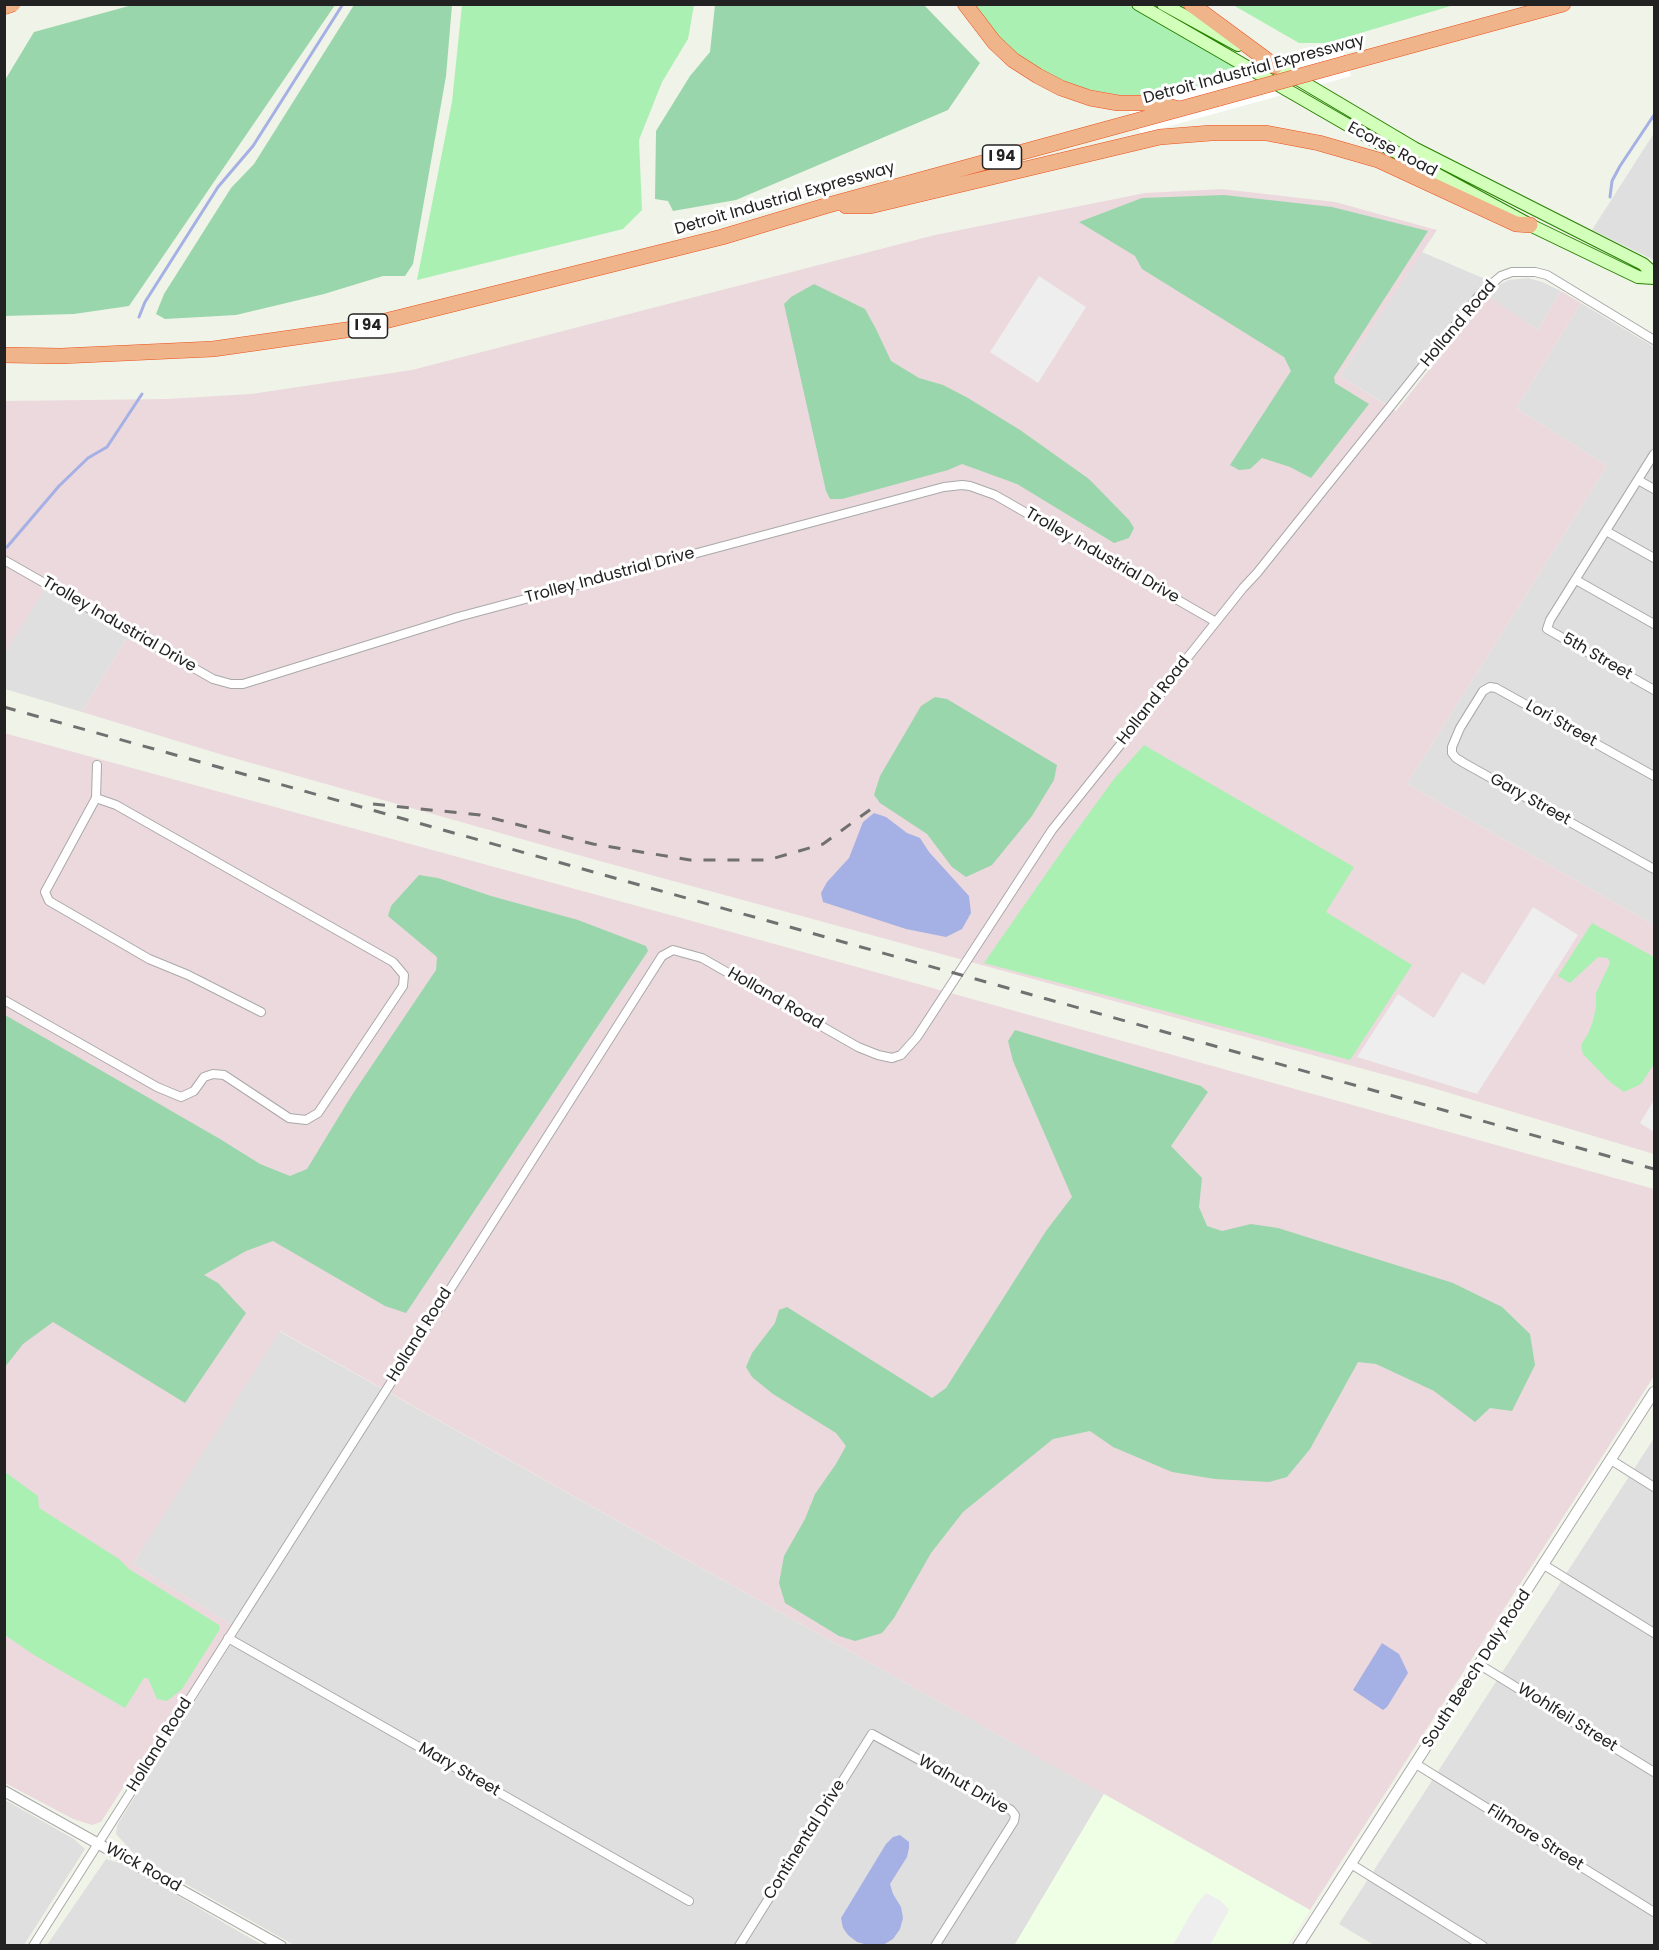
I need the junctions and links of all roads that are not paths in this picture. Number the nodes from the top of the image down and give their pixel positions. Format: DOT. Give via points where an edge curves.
graph roads {
  1 [pos="11,4"];
  2 [pos="965,4"];
  3 [pos="1138,4"];
  4 [pos="1163,4"];
  5 [pos="1191,4"];
  6 [pos="1563,4"];
  7 [pos="4,7"];
  8 [pos="4,12"];
  9 [pos="1275,66"];
  10 [pos="1179,109"];
  11 [pos="825,206"];
  12 [pos="1530,225"];
  13 [pos="1654,276"];
  14 [pos="1654,340"];
  15 [pos="4,355"];
  16 [pos="1654,454"];
  17 [pos="1638,480"];
  18 [pos="1654,489"];
  19 [pos="1606,531"];
  20 [pos="1654,558"];
  21 [pos="4,560"];
  22 [pos="1576,580"];
  23 [pos="1216,622"];
  24 [pos="1654,624"];
  25 [pos="1654,690"];
  26 [pos="1473,707"];
  27 [pos="98,765"];
  28 [pos="1654,776"];
  29 [pos="96,798"];
  30 [pos="1654,869"];
  31 [pos="4,1000"];
  32 [pos="261,1012"];
  33 [pos="1654,1392"];
  34 [pos="1611,1460"];
  35 [pos="1654,1487"];
  36 [pos="1544,1565"];
  37 [pos="1654,1633"];
  38 [pos="228,1638"];
  39 [pos="1480,1665"];
  40 [pos="872,1734"];
  41 [pos="1416,1764"];
  42 [pos="1654,1772"];
  43 [pos="4,1791"];
  44 [pos="98,1843"];
  45 [pos="1351,1864"];
  46 [pos="689,1901"];
  47 [pos="1654,1912"];
  48 [pos="33,1946"];
  49 [pos="281,1946"];
  50 [pos="739,1946"];
  51 [pos="935,1946"];
  52 [pos="1298,1946"];
  53 [pos="1483,1946"];
  1 -- 7 [label="highway, bridge"];
  1 -- 8 [label="street"];
  2 -- 10 [label="highway" via="1013,60 1061,88 1100,100 1157,103"];
  3 -- 12 [label="main road, Ecorse Road" via="1372,140"];
  4 -- 9 [label="main road, Ecorse Road"];
  5 -- 9 [label="highway"];
  6 -- 10 [label="highway, Detroit Industrial Expressway / I 94, bridge"];
  9 -- 13 [label="main road, Ecorse Road" via="1414,148 1643,264"];
  10 -- 11 [label="highway, Detroit Industrial Expressway / I 94"];
  11 -- 12 [label="highway" via="870,206 1160,137 1266,134 1319,143 1378,160 1516,224"];
  11 -- 15 [label="highway, Detroit Industrial Expressway / I 94" via="722,237 353,329 213,349"];
  12 -- 13 [label="main road, Ecorse Road" via="1638,276"];
  14 -- 23 [label="street, Holland Road" via="1547,275 1524,270 1496,278"];
  16 -- 17 [label="street"];
  17 -- 18 [label="street"];
  17 -- 19 [label="street"];
  19 -- 20 [label="street"];
  19 -- 22 [label="street"];
  21 -- 23 [label="street, Trolley Industrial Drive" via="213,679 243,684 458,617 962,485 995,495"];
  22 -- 24 [label="street"];
  22 -- 25 [label="street, 5th Street" via="1547,629"];
  23 -- 38 [label="street, Holland Road" via="1052,830 917,1037 901,1055 892,1058 858,1047 702,958 673,950 662,956"];
  26 -- 28 [label="street, Lori Street" via="1487,688 1497,688"];
  26 -- 30 [label="street, Gary Street" via="1454,741 1452,753 1456,758"];
  27 -- 29 [label="street"];
  29 -- 31 [label="street" via="116,805 393,962 404,975 403,986 318,1113 306,1120 289,1118 224,1075 204,1077 194,1091 181,1097"];
  29 -- 32 [label="street" via="45,892 49,901 149,959"];
  33 -- 34 [label="street, South Beech Daly Road"];
  34 -- 35 [label="street"];
  34 -- 36 [label="street, South Beech Daly Road"];
  36 -- 37 [label="street"];
  36 -- 39 [label="street, South Beech Daly Road"];
  38 -- 44 [label="street, Holland Road"];
  38 -- 46 [label="street, Mary Street"];
  39 -- 41 [label="street, South Beech Daly Road"];
  39 -- 42 [label="street, Wohlfeil Street"];
  40 -- 50 [label="street, Continental Drive"];
  40 -- 51 [label="street, Walnut Drive" via="1015,1815"];
  41 -- 45 [label="street, South Beech Daly Road"];
  41 -- 47 [label="street, Filmore Street"];
  43 -- 44 [label="street, Wick Road"];
  44 -- 48 [label="street, Holland Road"];
  44 -- 49 [label="street, Wick Road"];
  45 -- 52 [label="street, South Beech Daly Road"];
  45 -- 53 [label="street"];
}
